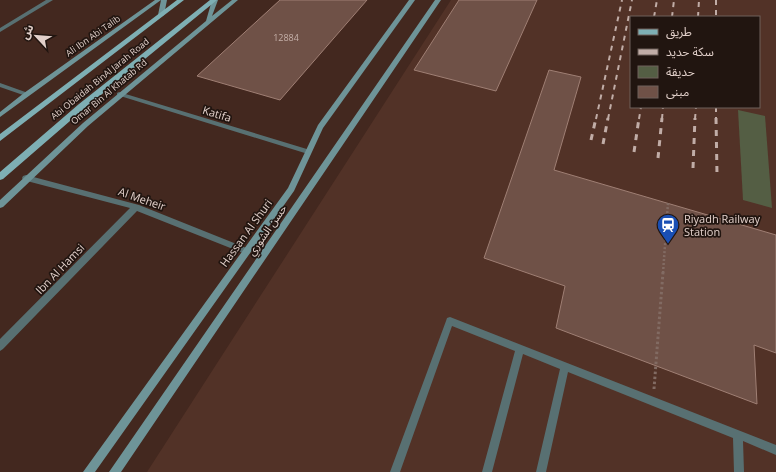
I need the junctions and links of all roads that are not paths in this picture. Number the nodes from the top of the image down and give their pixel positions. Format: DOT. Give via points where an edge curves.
graph roads {
  1 [pos="50,0"];
  2 [pos="158,0"];
  3 [pos="164,0"];
  4 [pos="182,0"];
  5 [pos="214,0"];
  6 [pos="235,0"];
  7 [pos="412,0"];
  8 [pos="438,0"];
  9 [pos="161,15"];
  10 [pos="208,22"];
  11 [pos="0,30"];
  12 [pos="0,85"];
  13 [pos="26,94"];
  14 [pos="119,94"];
  15 [pos="1,114"];
  16 [pos="0,138"];
  17 [pos="308,152"];
  18 [pos="0,177"];
  19 [pos="26,178"];
  20 [pos="0,205"];
  21 [pos="136,206"];
  22 [pos="246,251"];
  23 [pos="0,346"];
  24 [pos="520,349"];
  25 [pos="565,367"];
  26 [pos="738,435"];
  27 [pos="776,450"];
  28 [pos="88,472"];
  29 [pos="114,472"];
  30 [pos="395,472"];
  31 [pos="487,472"];
  32 [pos="541,472"];
  33 [pos="739,472"];
  1 -- 11 [label="street"];
  2 -- 13 [label="street, Ali Ibn Abi Talib"];
  3 -- 9 [label="street"];
  4 -- 9 [label="main road, Abi Obaidah BinAl Jarah Road"];
  5 -- 10 [label="street"];
  5 -- 18 [label="main road, Abi Obaidah BinAl Jarah Road" via="82,106"];
  6 -- 10 [label="street, Omar Bin Al Khatab Rd"];
  7 -- 17 [label="street, Hassan Al Shuri" via="320,127"];
  8 -- 29 [label="street, حسن الشوري"];
  9 -- 16 [label="main road, Abi Obaidah BinAl Jarah Road"];
  10 -- 14 [label="street, Omar Bin Al Khatab Rd"];
  12 -- 13 [label="street"];
  13 -- 15 [label="street, Ali Ibn Abi Talib"];
  14 -- 17 [label="street, Katifa"];
  14 -- 19 [label="street, Omar Bin Al Khatab Rd"];
  17 -- 22 [label="street, Hassan Al Shuri" via="291,189"];
  19 -- 20 [label="street, Omar Bin Al Khatab Rd"];
  19 -- 21 [label="street, Al Meheir"];
  21 -- 22 [label="street, Al Meheir"];
  21 -- 23 [label="street, Ibn Al Hamsi"];
  22 -- 28 [label="street, Hassan Al Shuri"];
  24 -- 25 [label="lane"];
  24 -- 30 [label="lane" via="450,321"];
  24 -- 31 [label="lane"];
  25 -- 26 [label="lane"];
  25 -- 32 [label="lane"];
  26 -- 27 [label="lane"];
  26 -- 33 [label="lane"];
}
